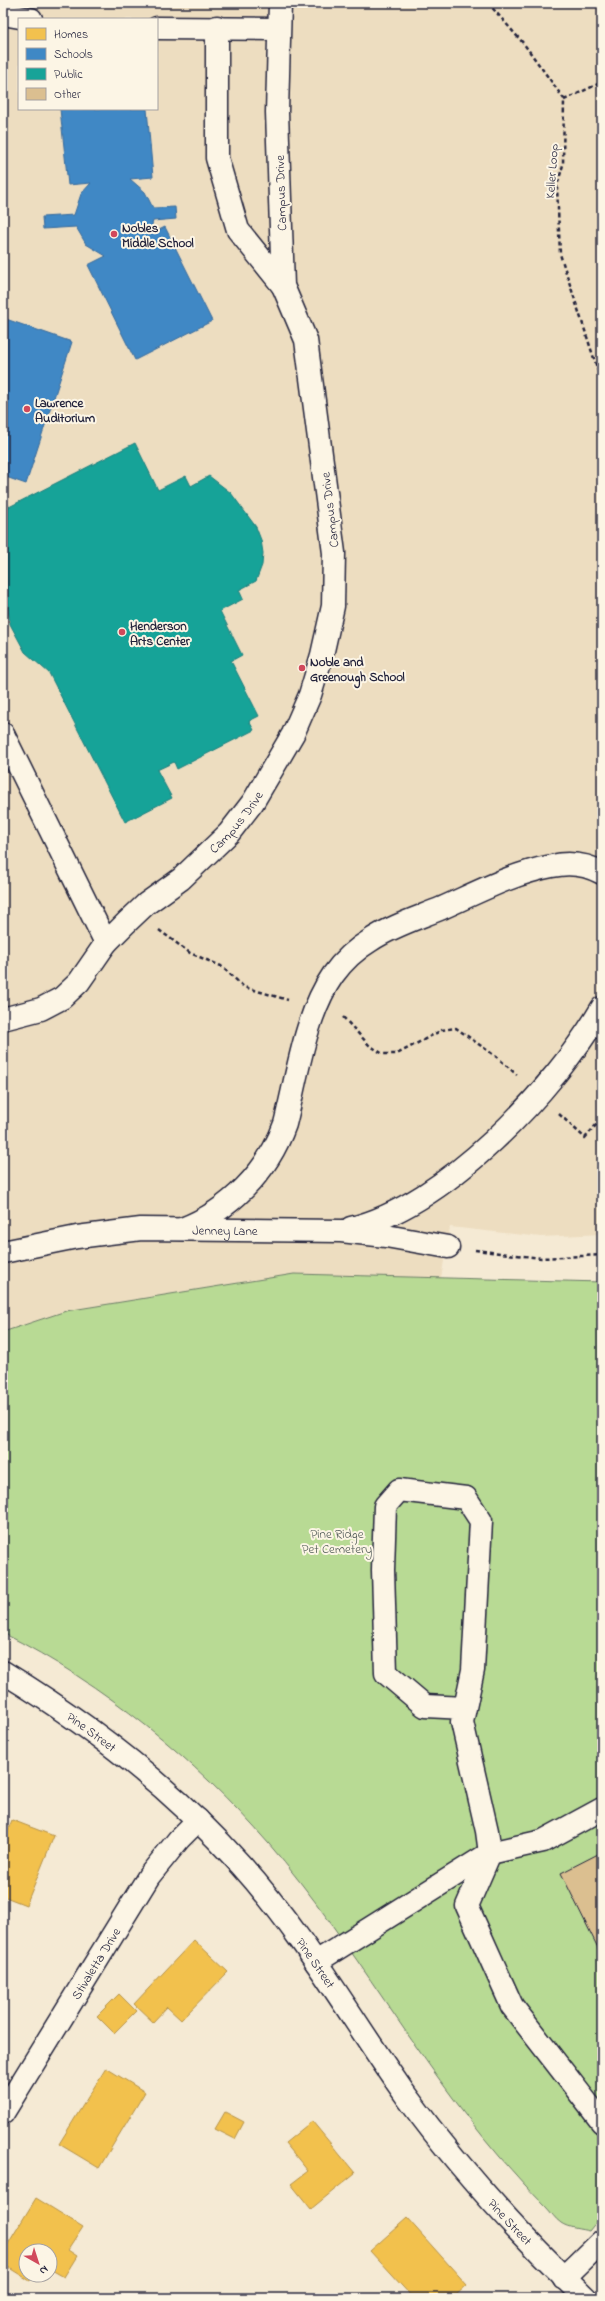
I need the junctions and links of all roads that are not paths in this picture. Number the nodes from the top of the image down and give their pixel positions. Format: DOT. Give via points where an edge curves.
graph roads {
  1 [pos="280,3"];
  2 [pos="3,14"];
  3 [pos="25,18"];
  4 [pos="217,27"];
  5 [pos="158,28"];
  6 [pos="278,29"];
  7 [pos="283,286"];
  8 [pos="3,734"];
  9 [pos="602,873"];
  10 [pos="106,943"];
  11 [pos="602,1008"];
  12 [pos="3,1019"];
  13 [pos="182,1229"];
  14 [pos="341,1231"];
  15 [pos="448,1247"];
  16 [pos="3,1252"];
  17 [pos="3,1672"];
  18 [pos="465,1708"];
  19 [pos="602,1809"];
  20 [pos="198,1820"];
  21 [pos="490,1853"];
  22 [pos="316,1962"];
  23 [pos="3,2113"];
  24 [pos="602,2122"];
  25 [pos="602,2241"];
  26 [pos="564,2278"];
  27 [pos="586,2298"];
  1 -- 6 [label="street, Campus Drive"];
  2 -- 3 [label="street"];
  4 -- 5 [label="street"];
  4 -- 6 [label="street"];
  4 -- 7 [label="street" via="217,158 238,230"];
  6 -- 7 [label="street, Campus Drive" via="277,112"];
  7 -- 10 [label="street, Campus Drive" via="306,340 334,553 333,606 322,656 294,734 252,802 205,857 181,879 146,904"];
  8 -- 10 [label="street"];
  9 -- 13 [label="street" via="581,865 553,866 536,870 387,931 357,949 324,990 310,1028 281,1136 264,1165 232,1201 216,1213"];
  10 -- 12 [label="street, Campus Drive" via="79,982 62,998 41,1010"];
  11 -- 14 [label="street" via="572,1056 550,1082 476,1155 406,1207 385,1218"];
  13 -- 14 [label="street, Jenney Lane"];
  13 -- 16 [label="street, Jenney Lane" via="141,1229 103,1233"];
  14 -- 15 [label="street, Jenney Lane"];
  17 -- 20 [label="street, Pine Street" via="64,1710 122,1752"];
  18 -- 18 [label="street" via="473,1670 481,1521 466,1498 399,1490 385,1506 383,1570 386,1673 425,1706"];
  18 -- 21 [label="street" via="462,1722"];
  19 -- 21 [label="street" via="543,1841"];
  20 -- 22 [label="street, Pine Street" via="242,1866"];
  20 -- 23 [label="street, Stivaletta Drive" via="149,1876"];
  21 -- 22 [label="street"];
  21 -- 24 [label="street" via="467,1906 512,2006"];
  22 -- 26 [label="street, Pine Street" via="428,2125 508,2219"];
  25 -- 26 [label="street"];
  26 -- 27 [label="street, Pine Street"];
}
